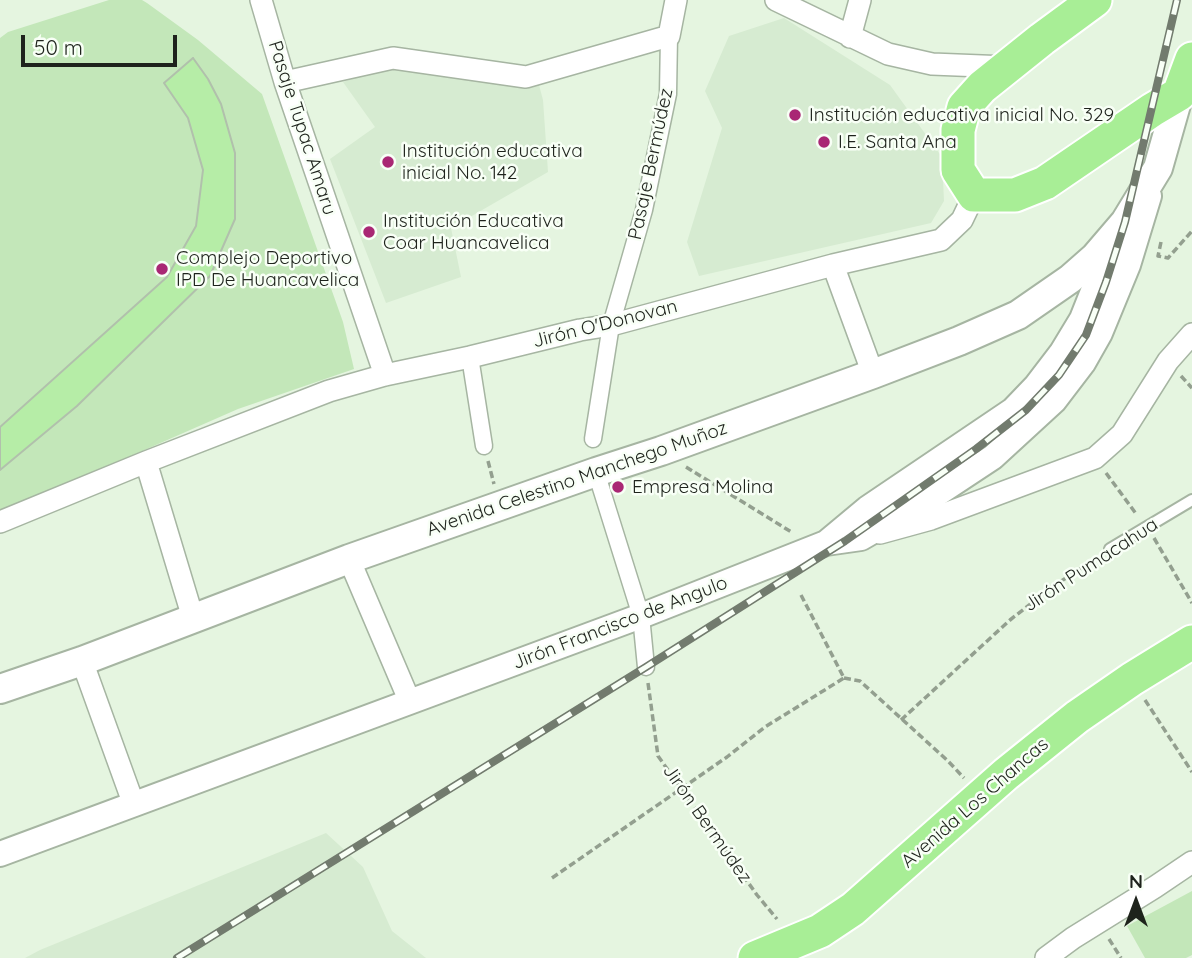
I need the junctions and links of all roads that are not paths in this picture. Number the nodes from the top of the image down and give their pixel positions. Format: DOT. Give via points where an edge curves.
graph roads {
  1 [pos="261,0"];
  2 [pos="676,0"];
  3 [pos="776,0"];
  4 [pos="860,0"];
  5 [pos="1095,0"];
  6 [pos="669,36"];
  7 [pos="850,37"];
  8 [pos="1192,59"];
  9 [pos="1007,67"];
  10 [pos="285,82"];
  11 [pos="1186,89"];
  12 [pos="1158,168"];
  13 [pos="974,195"];
  14 [pos="1121,228"];
  15 [pos="833,265"];
  16 [pos="611,325"];
  17 [pos="1192,334"];
  18 [pos="470,357"];
  19 [pos="873,374"];
  20 [pos="385,375"];
  21 [pos="593,439"];
  22 [pos="484,446"];
  23 [pos="146,462"];
  24 [pos="596,472"];
  25 [pos="1192,500"];
  26 [pos="0,522"];
  27 [pos="861,538"];
  28 [pos="818,547"];
  29 [pos="1110,549"];
  30 [pos="349,559"];
  31 [pos="641,617"];
  32 [pos="193,618"];
  33 [pos="1192,642"];
  34 [pos="82,661"];
  35 [pos="646,667"];
  36 [pos="0,689"];
  37 [pos="410,702"];
  38 [pos="134,805"];
  39 [pos="0,854"];
  40 [pos="1192,862"];
  41 [pos="755,958"];
  42 [pos="1046,958"];
  1 -- 10 [label="street, Pasaje Tupac Amaru"];
  2 -- 6 [label="street, Pasaje Bermúdez"];
  3 -- 7 [label="street"];
  4 -- 7 [label="street"];
  5 -- 9 [label="highway"];
  6 -- 10 [label="street" via="526,77 393,58"];
  6 -- 16 [label="street, Pasaje Bermúdez" via="668,94 644,210"];
  7 -- 9 [label="street" via="888,54 932,64"];
  8 -- 11 [label="highway"];
  9 -- 13 [label="highway" via="964,107 958,130 958,170"];
  10 -- 20 [label="street, Pasaje Tupac Amaru"];
  11 -- 12 [label="main road"];
  11 -- 13 [label="highway" via="1045,183 1015,195"];
  12 -- 14 [label="main road, Avenida Celestino Manchego Muñoz"];
  12 -- 27 [label="street" via="1128,265 1100,333 1054,401 993,457"];
  13 -- 15 [label="street, Jirón O'Donovan" via="962,220 941,240"];
  14 -- 19 [label="main road, Avenida Celestino Manchego Muñoz" via="1070,279 1018,315"];
  14 -- 28 [label="street" via="1082,318 1029,394 1013,410"];
  15 -- 16 [label="street, Jirón O'Donovan"];
  15 -- 19 [label="street"];
  16 -- 18 [label="street, Jirón O'Donovan"];
  16 -- 21 [label="street"];
  17 -- 27 [label="street, Jirón Francisco de Angulo" via="1168,361 1122,434 1095,458 931,519"];
  18 -- 20 [label="street, Jirón O'Donovan"];
  18 -- 22 [label="street"];
  19 -- 24 [label="main road, Avenida Celestino Manchego Muñoz"];
  20 -- 23 [label="street, Jirón O'Donovan" via="328,391"];
  23 -- 26 [label="street, Jirón O'Donovan"];
  23 -- 32 [label="street"];
  24 -- 30 [label="main road, Avenida Celestino Manchego Muñoz"];
  24 -- 31 [label="street"];
  25 -- 29 [label="lane, Jirón Pumacahua"];
  27 -- 28 [label="street, Jirón Francisco de Angulo"];
  28 -- 31 [label="street, Jirón Francisco de Angulo"];
  30 -- 32 [label="main road, Avenida Celestino Manchego Muñoz"];
  30 -- 37 [label="street"];
  31 -- 35 [label="street"];
  31 -- 37 [label="street, Jirón Francisco de Angulo"];
  32 -- 34 [label="main road, Avenida Celestino Manchego Muñoz"];
  33 -- 41 [label="highway, Avenida Los Chancas" via="1077,717 853,909 820,931"];
  34 -- 36 [label="main road, Avenida Celestino Manchego Muñoz"];
  34 -- 38 [label="street"];
  37 -- 38 [label="street, Jirón Francisco de Angulo"];
  38 -- 39 [label="street, Jirón Francisco de Angulo"];
  40 -- 42 [label="street"];
}
